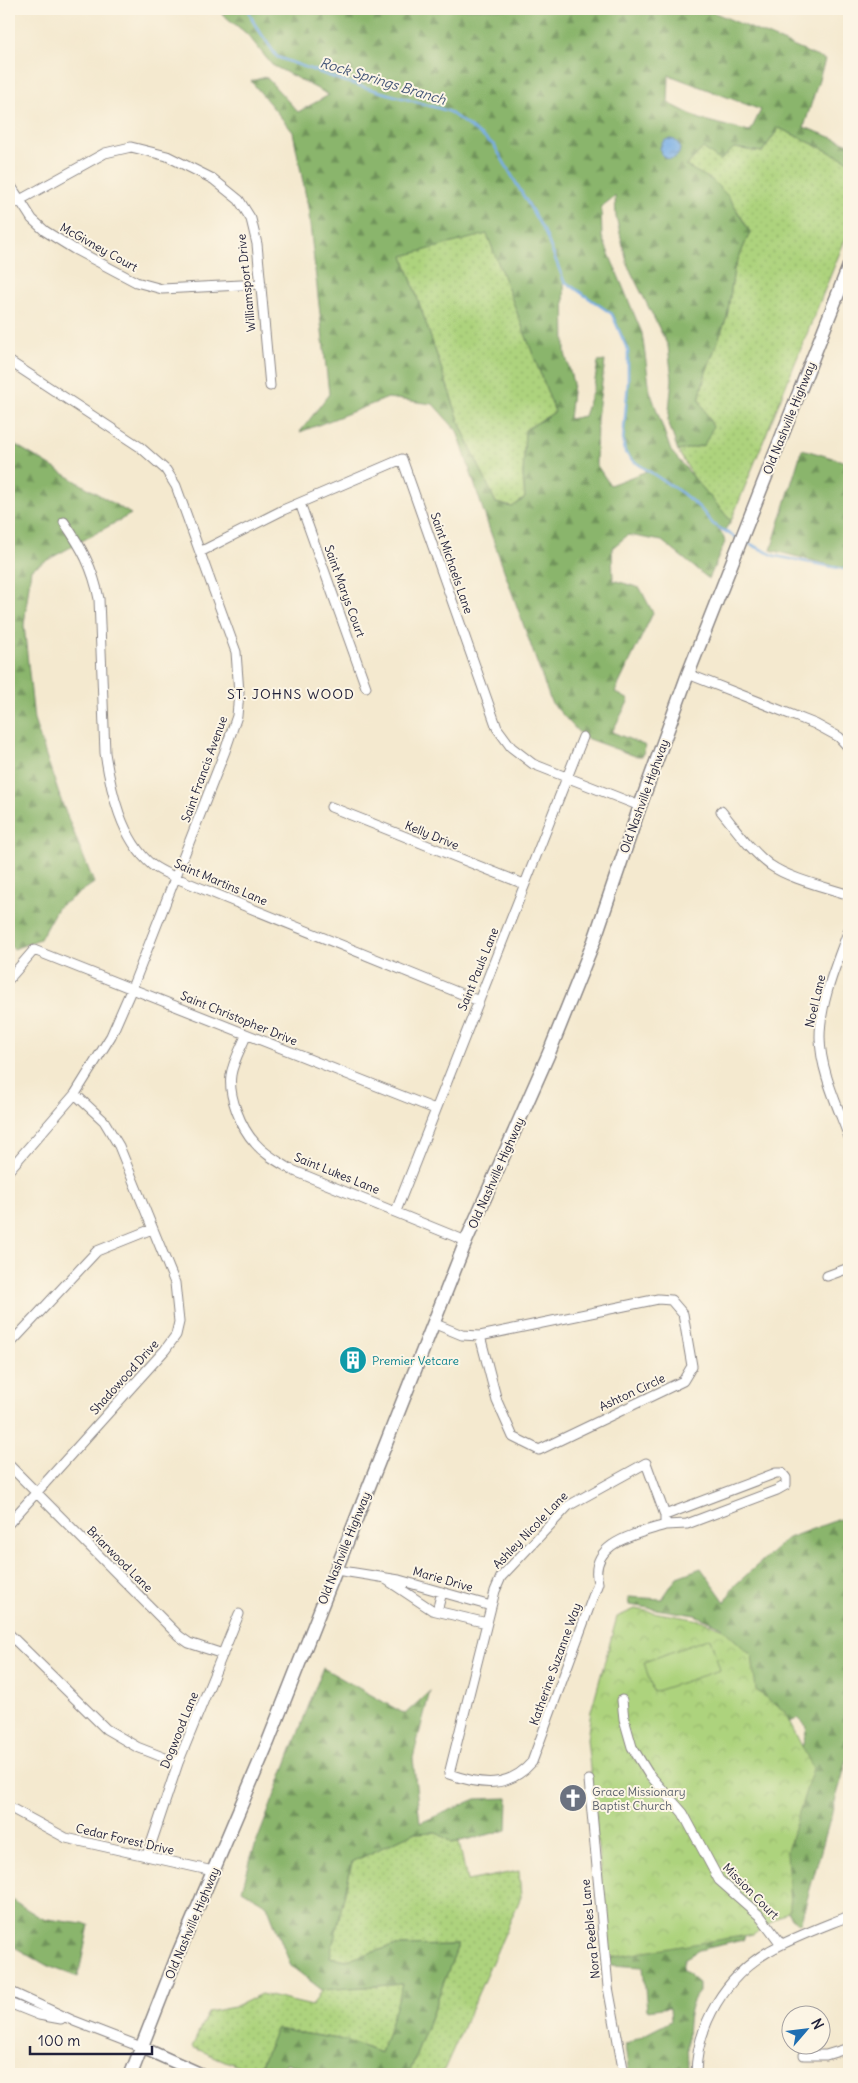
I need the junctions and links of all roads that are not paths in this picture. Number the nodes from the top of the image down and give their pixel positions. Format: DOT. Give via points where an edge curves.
graph roads {
  1 [pos="9,183"];
  2 [pos="18,200"];
  3 [pos="9,206"];
  4 [pos="849,266"];
  5 [pos="261,284"];
  6 [pos="9,361"];
  7 [pos="270,386"];
  8 [pos="300,503"];
  9 [pos="64,522"];
  10 [pos="200,552"];
  11 [pos="688,674"];
  12 [pos="366,687"];
  13 [pos="584,737"];
  14 [pos="849,748"];
  15 [pos="568,777"];
  16 [pos="640,806"];
  17 [pos="331,807"];
  18 [pos="721,811"];
  19 [pos="176,878"];
  20 [pos="524,884"];
  21 [pos="849,895"];
  22 [pos="849,929"];
  23 [pos="9,979"];
  24 [pos="132,988"];
  25 [pos="479,1000"];
  26 [pos="246,1036"];
  27 [pos="75,1094"];
  28 [pos="435,1109"];
  29 [pos="849,1137"];
  30 [pos="9,1170"];
  31 [pos="396,1211"];
  32 [pos="152,1229"];
  33 [pos="466,1241"];
  34 [pos="849,1268"];
  35 [pos="827,1276"];
  36 [pos="433,1323"];
  37 [pos="480,1336"];
  38 [pos="9,1345"];
  39 [pos="9,1465"];
  40 [pos="36,1493"];
  41 [pos="665,1515"];
  42 [pos="9,1523"];
  43 [pos="665,1525"];
  44 [pos="336,1570"];
  45 [pos="387,1580"];
  46 [pos="442,1592"];
  47 [pos="491,1606"];
  48 [pos="437,1611"];
  49 [pos="238,1614"];
  50 [pos="487,1623"];
  51 [pos="9,1634"];
  52 [pos="223,1654"];
  53 [pos="622,1700"];
  54 [pos="452,1762"];
  55 [pos="178,1763"];
  56 [pos="589,1780"];
  57 [pos="9,1807"];
  58 [pos="147,1856"];
  59 [pos="213,1872"];
  60 [pos="849,1916"];
  61 [pos="781,1944"];
  62 [pos="9,1991"];
  63 [pos="9,2003"];
  64 [pos="74,2021"];
  65 [pos="141,2047"];
  66 [pos="849,2048"];
  67 [pos="830,2054"];
  68 [pos="130,2074"];
  69 [pos="201,2074"];
  70 [pos="624,2074"];
  71 [pos="696,2074"];
  1 -- 2 [label="street, McGivney Court"];
  2 -- 3 [label="street, Williamsport Drive"];
  2 -- 5 [label="street, McGivney Court" via="46,231 136,282 162,289"];
  2 -- 5 [label="street, Williamsport Drive" via="105,153 131,147 166,156 214,179 243,204 258,244"];
  4 -- 11 [label="main road, Old Nashville Highway"];
  5 -- 7 [label="street, Williamsport Drive"];
  6 -- 10 [label="street, Saint Francis Avenue" via="140,447 160,464 176,486"];
  8 -- 10 [label="street, Saint Michaels Lane"];
  8 -- 12 [label="street, Saint Marys Court"];
  8 -- 15 [label="street, Saint Michaels Lane" via="402,459 497,728 511,747 533,764"];
  9 -- 19 [label="street, Saint Martins Lane" via="84,550 99,600 105,753 112,788 124,825 137,848 154,866"];
  10 -- 19 [label="street, Saint Francis Avenue" via="236,652 239,693 237,716"];
  11 -- 14 [label="street" via="815,724 838,736"];
  11 -- 16 [label="main road, Old Nashville Highway"];
  13 -- 15 [label="street, Saint Pauls Lane"];
  15 -- 16 [label="street, Saint Michaels Lane"];
  15 -- 20 [label="street, Saint Pauls Lane"];
  16 -- 33 [label="main road, Old Nashville Highway" via="594,941 549,1053"];
  17 -- 20 [label="street, Kelly Drive"];
  18 -- 21 [label="street" via="748,844 771,865"];
  19 -- 24 [label="street, Saint Francis Avenue"];
  19 -- 25 [label="street, Saint Martins Lane"];
  20 -- 25 [label="street, Saint Pauls Lane"];
  22 -- 29 [label="street, Noel Lane" via="828,991 820,1036 825,1066"];
  23 -- 24 [label="street, Saint Christopher Drive" via="34,950"];
  24 -- 26 [label="street, Saint Christopher Drive"];
  24 -- 27 [label="street, Saint Francis Avenue" via="111,1036"];
  25 -- 28 [label="street, Saint Pauls Lane"];
  26 -- 28 [label="street, Saint Christopher Drive"];
  26 -- 31 [label="street, Saint Lukes Lane" via="231,1076 232,1095 254,1142 267,1155 292,1170"];
  27 -- 30 [label="street, Saint Francis Avenue"];
  27 -- 32 [label="street, Shadowood Drive" via="95,1111 112,1133"];
  28 -- 31 [label="street, Saint Pauls Lane"];
  31 -- 33 [label="street, Saint Lukes Lane"];
  32 -- 38 [label="street" via="97,1251"];
  32 -- 40 [label="street, Shadowood Drive" via="177,1293 179,1322 176,1335"];
  33 -- 36 [label="main road, Old Nashville Highway"];
  34 -- 35 [label="street"];
  36 -- 37 [label="street, Ashton Circle" via="462,1335"];
  36 -- 44 [label="main road, Old Nashville Highway"];
  37 -- 37 [label="street, Ashton Circle" via="658,1299 671,1300 683,1314 692,1366 683,1381 539,1450 513,1437 497,1400"];
  39 -- 40 [label="street, Briarwood Lane"];
  40 -- 42 [label="street, Shadowood Drive"];
  40 -- 52 [label="street, Briarwood Lane" via="179,1636 189,1643"];
  41 -- 43 [label="street"];
  41 -- 43 [label="street" via="776,1474 782,1473 786,1478 786,1485 777,1490 687,1524"];
  41 -- 47 [label="street, Ashley Nicole Lane" via="646,1463 568,1506 501,1577"];
  43 -- 54 [label="street, Katherine Suzanne Way" via="617,1540 602,1553 596,1574 598,1583 528,1767 501,1782 474,1783 449,1774"];
  44 -- 45 [label="street, Marie Drive"];
  44 -- 59 [label="main road, Old Nashville Highway"];
  45 -- 46 [label="street, Marie Drive" via="400,1580"];
  45 -- 48 [label="street, Marie Drive"];
  46 -- 47 [label="street, Marie Drive"];
  46 -- 48 [label="street"];
  47 -- 50 [label="street, Ashley Nicole Lane"];
  48 -- 50 [label="street, Marie Drive"];
  49 -- 52 [label="street, Dogwood Lane"];
  50 -- 54 [label="street, Ashley Nicole Lane"];
  51 -- 55 [label="street" via="106,1729 137,1748"];
  52 -- 55 [label="street, Dogwood Lane"];
  53 -- 61 [label="street, Mission Court" via="632,1746 643,1766 683,1813 719,1880 761,1917"];
  55 -- 58 [label="street, Dogwood Lane"];
  56 -- 70 [label="street, Nora Peebles Lane" via="608,1987"];
  57 -- 58 [label="street, Cedar Forest Drive" via="66,1838"];
  58 -- 59 [label="street, Cedar Forest Drive"];
  59 -- 65 [label="main road, Old Nashville Highway"];
  60 -- 61 [label="street"];
  61 -- 71 [label="street" via="734,1980 719,1999 708,2017 699,2047"];
  62 -- 64 [label="street"];
  63 -- 64 [label="street" via="39,2015"];
  64 -- 65 [label="street"];
  65 -- 68 [label="main road, Old Nashville Highway"];
  65 -- 69 [label="street"];
  66 -- 67 [label="street"];
}
